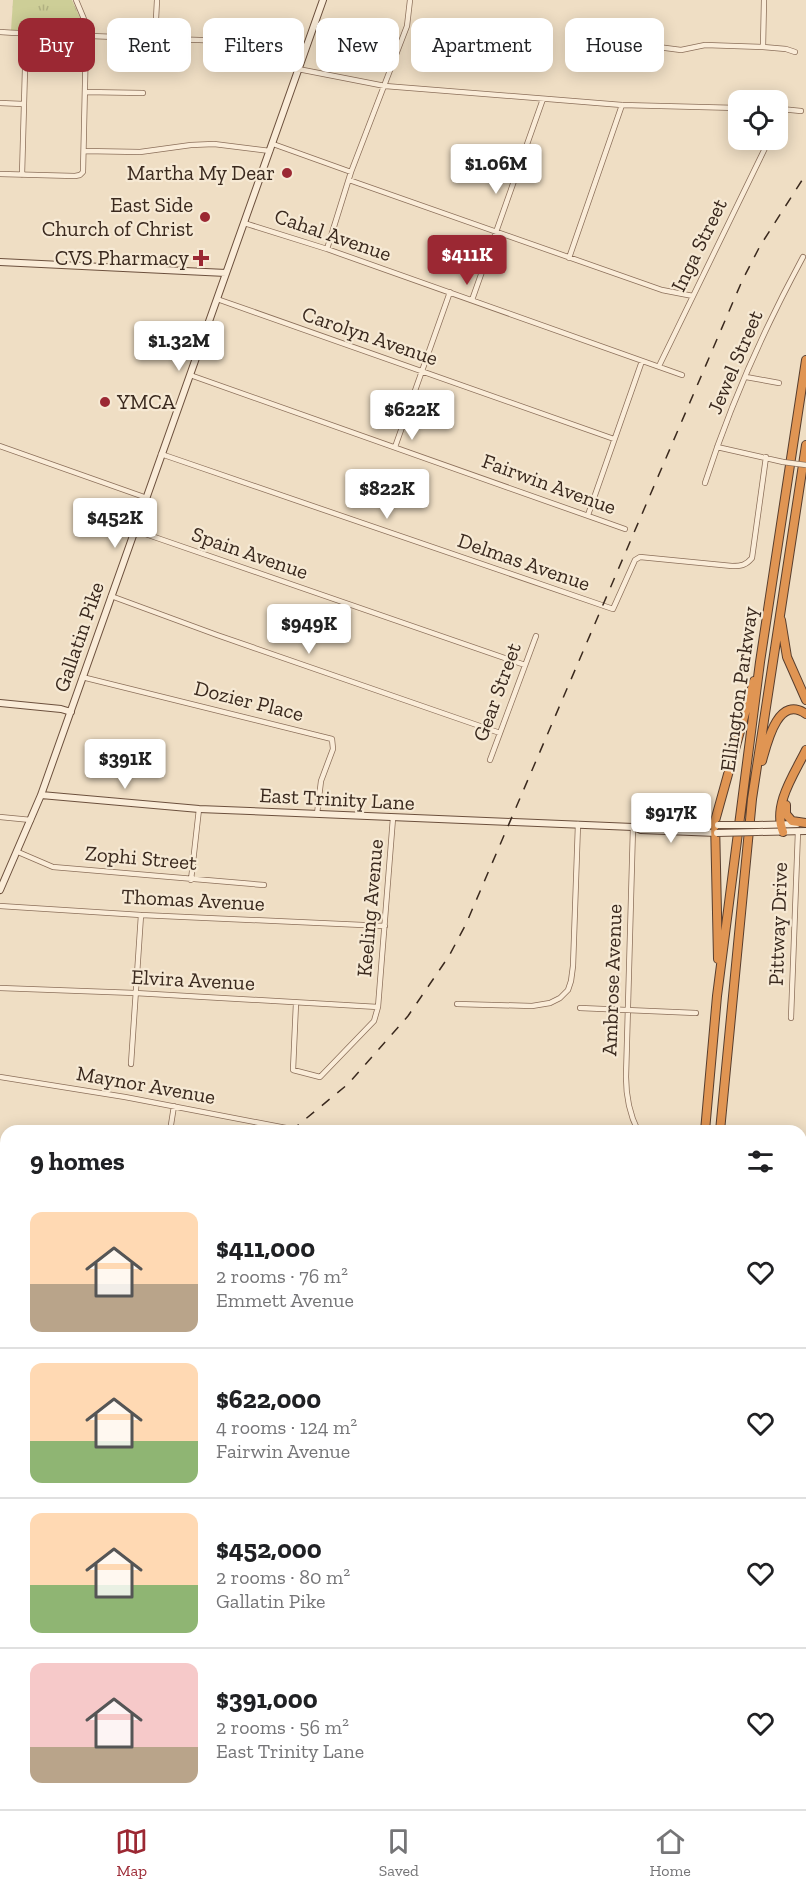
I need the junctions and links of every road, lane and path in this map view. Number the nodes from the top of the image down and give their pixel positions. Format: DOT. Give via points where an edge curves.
graph roads {
  1 [pos="76,0"];
  2 [pos="158,0"];
  3 [pos="323,0"];
  4 [pos="410,0"];
  5 [pos="764,0"];
  6 [pos="84,18"];
  7 [pos="157,18"];
  8 [pos="0,32"];
  9 [pos="18,33"];
  10 [pos="191,40"];
  11 [pos="306,46"];
  12 [pos="763,47"];
  13 [pos="664,48"];
  14 [pos="304,52"];
  15 [pos="795,52"];
  16 [pos="304,70"];
  17 [pos="24,72"];
  18 [pos="86,72"];
  19 [pos="297,72"];
  20 [pos="384,86"];
  21 [pos="85,92"];
  22 [pos="143,93"];
  23 [pos="543,99"];
  24 [pos="0,104"];
  25 [pos="23,104"];
  26 [pos="622,105"];
  27 [pos="728,108"];
  28 [pos="788,111"];
  29 [pos="801,111"];
  30 [pos="273,144"];
  31 [pos="764,150"];
  32 [pos="84,151"];
  33 [pos="270,151"];
  34 [pos="351,172"];
  35 [pos="0,174"];
  36 [pos="22,175"];
  37 [pos="349,180"];
  38 [pos="244,223"];
  39 [pos="495,232"];
  40 [pos="327,249"];
  41 [pos="803,257"];
  42 [pos="569,258"];
  43 [pos="0,262"];
  44 [pos="226,273"];
  45 [pos="450,292"];
  46 [pos="693,296"];
  47 [pos="217,299"];
  48 [pos="472,300"];
  49 [pos="806,360"];
  50 [pos="642,361"];
  51 [pos="660,366"];
  52 [pos="422,372"];
  53 [pos="190,375"];
  54 [pos="682,375"];
  55 [pos="746,377"];
  56 [pos="780,383"];
  57 [pos="614,439"];
  58 [pos="806,445"];
  59 [pos="0,446"];
  60 [pos="395,447"];
  61 [pos="717,447"];
  62 [pos="162,454"];
  63 [pos="766,457"];
  64 [pos="806,465"];
  65 [pos="705,483"];
  66 [pos="147,498"];
  67 [pos="588,515"];
  68 [pos="625,529"];
  69 [pos="134,530"];
  70 [pos="111,596"];
  71 [pos="780,609"];
  72 [pos="536,636"];
  73 [pos="760,662"];
  74 [pos="525,665"];
  75 [pos="82,676"];
  76 [pos="806,700"];
  77 [pos="0,704"];
  78 [pos="70,712"];
  79 [pos="806,714"];
  80 [pos="500,733"];
  81 [pos="806,750"];
  82 [pos="490,760"];
  83 [pos="806,760"];
  84 [pos="40,795"];
  85 [pos="752,799"];
  86 [pos="199,809"];
  87 [pos="317,814"];
  88 [pos="786,814"];
  89 [pos="0,817"];
  90 [pos="393,818"];
  91 [pos="31,820"];
  92 [pos="806,823"];
  93 [pos="578,824"];
  94 [pos="633,827"];
  95 [pos="782,827"];
  96 [pos="716,829"];
  97 [pos="798,831"];
  98 [pos="806,831"];
  99 [pos="18,852"];
  100 [pos="190,880"];
  101 [pos="264,885"];
  102 [pos="0,890"];
  103 [pos="0,906"];
  104 [pos="141,915"];
  105 [pos="385,926"];
  106 [pos="0,988"];
  107 [pos="135,993"];
  108 [pos="717,996"];
  109 [pos="296,1003"];
  110 [pos="379,1004"];
  111 [pos="458,1004"];
  112 [pos="579,1008"];
  113 [pos="628,1010"];
  114 [pos="696,1013"];
  115 [pos="791,1018"];
  116 [pos="131,1064"];
  117 [pos="0,1077"];
  118 [pos="174,1106"];
  119 [pos="171,1125"];
  120 [pos="271,1125"];
  121 [pos="635,1125"];
  122 [pos="706,1125"];
  123 [pos="721,1125"];
  1 -- 6 [label="street"];
  2 -- 7 [label="street"];
  3 -- 11 [label="main road, Gallatin Pike"];
  4 -- 20 [label="street" via="407,26"];
  5 -- 12 [label="street"];
  8 -- 9 [label="street"];
  10 -- 11 [label="street"];
  11 -- 14 [label="main road, Gallatin Pike"];
  12 -- 13 [label="street"];
  12 -- 15 [label="street"];
  16 -- 20 [label="street"];
  17 -- 25 [label="street"];
  18 -- 21 [label="street"];
  19 -- 30 [label="main road, Gallatin Pike"];
  20 -- 23 [label="street"];
  20 -- 34 [label="street"];
  21 -- 22 [label="street"];
  21 -- 32 [label="street"];
  23 -- 26 [label="street"];
  23 -- 39 [label="street"];
  24 -- 25 [label="street"];
  25 -- 36 [label="street"];
  26 -- 27 [label="street"];
  26 -- 42 [label="street"];
  28 -- 29 [label="street"];
  30 -- 33 [label="main road, Gallatin Pike"];
  30 -- 34 [label="street"];
  31 -- 46 [label="street, Inga Street"];
  32 -- 33 [label="street" via="140,152 214,144"];
  32 -- 36 [label="street" via="80,176"];
  33 -- 38 [label="main road, Gallatin Pike"];
  34 -- 37 [label="street"];
  35 -- 36 [label="street"];
  37 -- 39 [label="street"];
  37 -- 40 [label="street"];
  38 -- 40 [label="street, Cahal Avenue"];
  38 -- 44 [label="main road, Gallatin Pike"];
  39 -- 42 [label="street"];
  39 -- 48 [label="street"];
  40 -- 45 [label="street, Cahal Avenue"];
  41 -- 55 [label="street, Jewel Street" via="776,306"];
  42 -- 46 [label="street" via="662,291"];
  43 -- 44 [label="main road"];
  44 -- 47 [label="main road, Gallatin Pike"];
  45 -- 48 [label="street, Cahal Avenue"];
  45 -- 52 [label="street"];
  46 -- 51 [label="street, Inga Street"];
  47 -- 52 [label="street, Carolyn Avenue"];
  47 -- 53 [label="main road, Gallatin Pike"];
  48 -- 50 [label="street, Cahal Avenue"];
  49 -- 73 [label="highway, Ellington Parkway"];
  50 -- 51 [label="street, Cahal Avenue"];
  50 -- 57 [label="street"];
  51 -- 54 [label="street, Cahal Avenue"];
  52 -- 57 [label="street, Carolyn Avenue"];
  52 -- 60 [label="street"];
  53 -- 60 [label="street, Fairwin Avenue"];
  53 -- 62 [label="main road, Gallatin Pike"];
  55 -- 56 [label="street"];
  55 -- 61 [label="street, Jewel Street"];
  57 -- 67 [label="street"];
  58 -- 71 [label="highway, Ellington Parkway"];
  59 -- 66 [label="street"];
  60 -- 67 [label="street, Fairwin Avenue"];
  61 -- 63 [label="street"];
  61 -- 65 [label="street, Jewel Street"];
  62 -- 63 [label="street, Delmas Avenue" via="613,609 635,560 640,557 732,566 747,563 752,558"];
  62 -- 66 [label="main road, Gallatin Pike"];
  63 -- 64 [label="street, bridge"];
  66 -- 69 [label="main road, Gallatin Pike"];
  67 -- 68 [label="street, Fairwin Avenue"];
  69 -- 70 [label="main road, Gallatin Pike"];
  69 -- 74 [label="street, Spain Avenue"];
  70 -- 75 [label="main road, Gallatin Pike"];
  70 -- 80 [label="street"];
  71 -- 76 [label="highway" via="787,657"];
  71 -- 85 [label="highway, Ellington Parkway"];
  72 -- 74 [label="street, Gear Street"];
  73 -- 96 [label="highway" via="716,813"];
  73 -- 108 [label="highway, Ellington Parkway"];
  74 -- 80 [label="street, Gear Street"];
  75 -- 78 [label="main road, Gallatin Pike"];
  75 -- 87 [label="street, Dozier Place" via="332,739"];
  77 -- 78 [label="main road"];
  78 -- 84 [label="main road, Gallatin Pike"];
  79 -- 85 [label="highway" via="794,710 778,716"];
  80 -- 82 [label="street, Gear Street"];
  81 -- 95 [label="highway" via="783,799"];
  83 -- 88 [label="highway"];
  84 -- 86 [label="main road, East Trinity Lane"];
  84 -- 91 [label="main road, Gallatin Pike"];
  85 -- 123 [label="highway, Ellington Parkway"];
  86 -- 87 [label="main road, East Trinity Lane"];
  86 -- 100 [label="street"];
  87 -- 90 [label="main road, East Trinity Lane"];
  88 -- 92 [label="highway" via="792,821"];
  88 -- 95 [label="highway"];
  89 -- 91 [label="street"];
  90 -- 93 [label="main road, East Trinity Lane"];
  90 -- 105 [label="street, Keeling Avenue"];
  91 -- 99 [label="main road, Gallatin Pike"];
  92 -- 95 [label="main road, East Trinity Lane"];
  93 -- 94 [label="main road, East Trinity Lane"];
  93 -- 111 [label="street" via="573,966 568,990 541,1006"];
  94 -- 96 [label="main road, East Trinity Lane"];
  94 -- 113 [label="street, Ambrose Avenue"];
  95 -- 96 [label="main road, East Trinity Lane, bridge"];
  95 -- 96 [label="main road, East Trinity Lane, bridge" via="757,832"];
  95 -- 97 [label="main road, East Trinity Lane"];
  96 -- 108 [label="highway"];
  97 -- 98 [label="main road, East Trinity Lane"];
  97 -- 115 [label="street, Pittway Drive"];
  99 -- 100 [label="street, Zophi Street" via="53,867"];
  99 -- 102 [label="main road, Gallatin Pike"];
  100 -- 101 [label="street, Zophi Street"];
  103 -- 104 [label="street, Thomas Avenue"];
  104 -- 105 [label="street, Thomas Avenue"];
  104 -- 107 [label="street"];
  105 -- 110 [label="street, Keeling Avenue"];
  106 -- 107 [label="street, Elvira Avenue"];
  107 -- 109 [label="street, Elvira Avenue"];
  107 -- 116 [label="street"];
  108 -- 122 [label="highway, Ellington Parkway"];
  109 -- 110 [label="street, Elvira Avenue"];
  109 -- 110 [label="street" via="292,1070 320,1077 374,1021"];
  112 -- 113 [label="street"];
  113 -- 114 [label="street"];
  113 -- 121 [label="street, Ambrose Avenue" via="626,1095"];
  117 -- 118 [label="street, Maynor Avenue"];
  118 -- 119 [label="street"];
  118 -- 120 [label="street, Maynor Avenue"];
}
